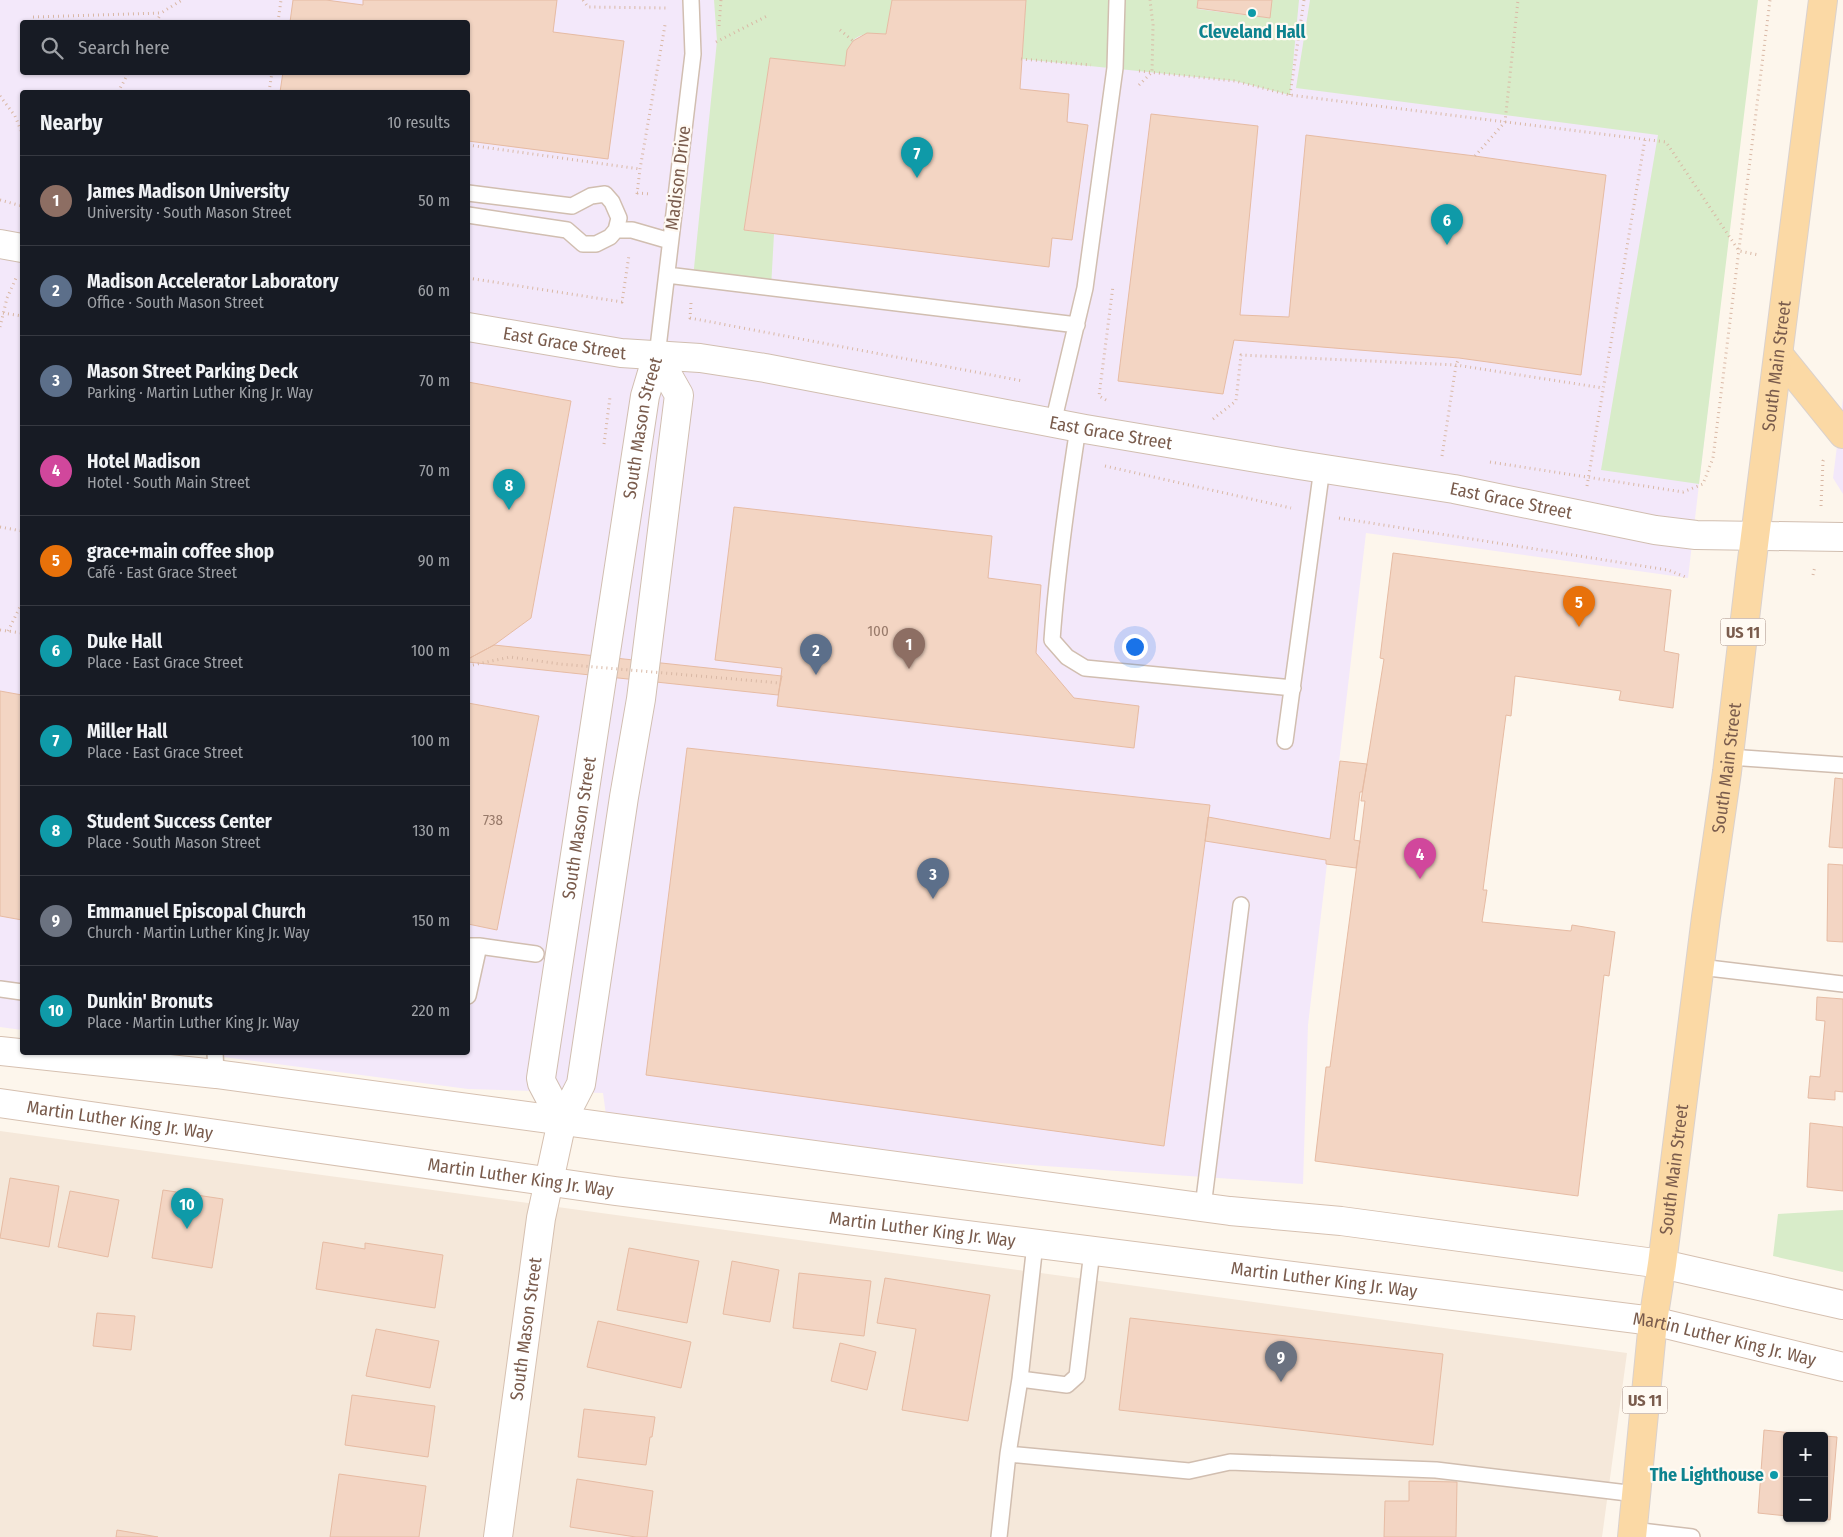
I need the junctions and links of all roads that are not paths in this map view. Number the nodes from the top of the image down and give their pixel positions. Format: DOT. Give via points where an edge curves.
graph roads {
  1 [pos="691,0"];
  2 [pos="1117,0"];
  3 [pos="1823,0"];
  4 [pos="470,194"];
  5 [pos="470,216"];
  6 [pos="616,230"];
  7 [pos="670,241"];
  8 [pos="0,244"];
  9 [pos="20,261"];
  10 [pos="666,275"];
  11 [pos="1076,325"];
  12 [pos="470,327"];
  13 [pos="1779,355"];
  14 [pos="657,356"];
  15 [pos="1066,425"];
  16 [pos="1841,433"];
  17 [pos="1322,468"];
  18 [pos="1756,537"];
  19 [pos="1831,537"];
  20 [pos="1293,688"];
  21 [pos="1286,741"];
  22 [pos="1728,757"];
  23 [pos="1843,765"];
  24 [pos="1240,905"];
  25 [pos="473,946"];
  26 [pos="536,954"];
  27 [pos="1700,968"];
  28 [pos="470,976"];
  29 [pos="1843,984"];
  30 [pos="0,989"];
  31 [pos="20,992"];
  32 [pos="0,1052"];
  33 [pos="20,1053"];
  34 [pos="59,1055"];
  35 [pos="215,1063"];
  36 [pos="0,1103"];
  37 [pos="562,1121"];
  38 [pos="549,1182"];
  39 [pos="1203,1207"];
  40 [pos="1035,1244"];
  41 [pos="1092,1251"];
  42 [pos="1662,1264"];
  43 [pos="1843,1305"];
  44 [pos="1653,1321"];
  45 [pos="1843,1367"];
  46 [pos="1020,1380"];
  47 [pos="1008,1454"];
  48 [pos="1636,1494"];
  49 [pos="1632,1533"];
  50 [pos="498,1537"];
  51 [pos="999,1537"];
  52 [pos="1692,1537"];
  1 -- 7 [label="lane, Madison Drive" via="693,54"];
  2 -- 11 [label="lane" via="1115,68 1085,288"];
  3 -- 13 [label="main road, South Main Street / US 11"];
  4 -- 6 [label="lane" via="572,206 591,196 605,194 620,218"];
  5 -- 6 [label="lane" via="567,230 583,244 596,244"];
  6 -- 7 [label="lane" via="632,230"];
  7 -- 10 [label="lane, Madison Drive"];
  8 -- 9 [label="main road"];
  10 -- 11 [label="lane"];
  10 -- 14 [label="lane, Madison Drive"];
  11 -- 15 [label="lane"];
  12 -- 14 [label="main road, East Grace Street"];
  13 -- 16 [label="main road"];
  13 -- 18 [label="main road, South Main Street / US 11"];
  14 -- 15 [label="main road, East Grace Street" via="700,358 764,368"];
  14 -- 37 [label="main road, South Mason Street" via="645,396 542,1078"];
  14 -- 37 [label="main road, South Mason Street" via="679,395 641,699 581,1084"];
  15 -- 17 [label="main road, East Grace Street"];
  15 -- 20 [label="lane" via="1073,459 1052,640 1067,657 1085,668"];
  17 -- 18 [label="main road, East Grace Street" via="1438,486 1646,528 1696,535"];
  17 -- 20 [label="lane"];
  18 -- 19 [label="main road, East Grace Street"];
  18 -- 22 [label="main road, South Main Street / US 11"];
  20 -- 21 [label="lane"];
  22 -- 23 [label="lane"];
  22 -- 27 [label="main road, South Main Street / US 11"];
  24 -- 39 [label="lane"];
  25 -- 26 [label="lane"];
  25 -- 28 [label="lane"];
  27 -- 29 [label="lane"];
  27 -- 42 [label="main road, South Main Street / US 11"];
  30 -- 31 [label="lane"];
  32 -- 33 [label="main road"];
  34 -- 35 [label="main road"];
  35 -- 37 [label="main road"];
  36 -- 38 [label="main road, Martin Luther King Jr. Way"];
  37 -- 38 [label="main road, South Mason Street"];
  37 -- 39 [label="main road"];
  38 -- 40 [label="main road, Martin Luther King Jr. Way"];
  38 -- 50 [label="main road, South Mason Street" via="541,1218"];
  39 -- 42 [label="main road" via="1341,1221"];
  40 -- 41 [label="main road, Martin Luther King Jr. Way"];
  40 -- 46 [label="lane"];
  41 -- 44 [label="main road, Martin Luther King Jr. Way"];
  41 -- 46 [label="lane" via="1077,1376 1067,1385"];
  42 -- 43 [label="main road"];
  42 -- 44 [label="main road, South Main Street / US 11"];
  44 -- 45 [label="main road, Martin Luther King Jr. Way"];
  44 -- 48 [label="main road, South Main Street / US 11"];
  46 -- 47 [label="lane"];
  47 -- 48 [label="lane" via="1189,1471 1230,1462 1436,1470"];
  47 -- 51 [label="lane"];
  48 -- 49 [label="main road, South Main Street / US 11"];
  49 -- 52 [label="lane"];
}
